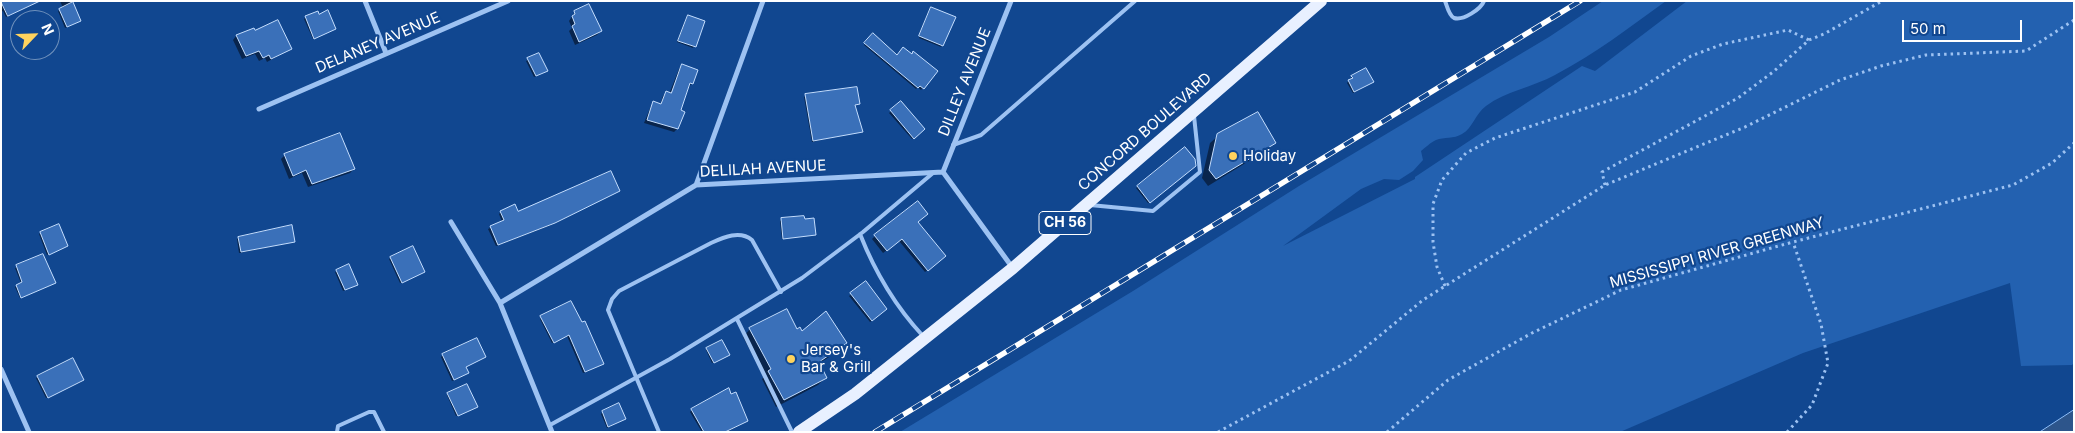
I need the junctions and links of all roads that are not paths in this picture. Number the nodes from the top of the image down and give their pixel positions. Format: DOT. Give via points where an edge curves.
graph roads {
  1 [pos="365,1"];
  2 [pos="508,1"];
  3 [pos="764,1"];
  4 [pos="1011,1"];
  5 [pos="1135,1"];
  6 [pos="1321,1"];
  7 [pos="1445,1"];
  8 [pos="1484,1"];
  9 [pos="386,53"];
  10 [pos="259,109"];
  11 [pos="1193,112"];
  12 [pos="953,145"];
  13 [pos="942,172"];
  14 [pos="933,173"];
  15 [pos="696,185"];
  16 [pos="1086,205"];
  17 [pos="451,222"];
  18 [pos="860,234"];
  19 [pos="1013,268"];
  20 [pos="781,292"];
  21 [pos="500,303"];
  22 [pos="737,319"];
  23 [pos="926,338"];
  24 [pos="1,369"];
  25 [pos="637,376"];
  26 [pos="550,430"];
  27 [pos="29,432"];
  28 [pos="337,432"];
  29 [pos="384,432"];
  30 [pos="660,432"];
  31 [pos="792,432"];
  32 [pos="799,432"];
  1 -- 9 [label="street"];
  2 -- 9 [label="street, DELANEY AVENUE"];
  3 -- 15 [label="street"];
  4 -- 12 [label="street, DILLEY AVENUE"];
  5 -- 12 [label="lane" via="981,135"];
  6 -- 11 [label="main road, CONCORD BOULEVARD / CH 56"];
  7 -- 8 [label="lane" via="1455,19 1482,6"];
  9 -- 10 [label="street, DELANEY AVENUE"];
  11 -- 16 [label="main road, CONCORD BOULEVARD / CH 56"];
  11 -- 16 [label="lane" via="1200,172 1153,211"];
  12 -- 13 [label="street, DILLEY AVENUE"];
  13 -- 14 [label="street, DELILAH AVENUE"];
  13 -- 19 [label="street"];
  14 -- 15 [label="street, DELILAH AVENUE"];
  14 -- 18 [label="lane"];
  15 -- 21 [label="street, DELILAH AVENUE"];
  16 -- 19 [label="main road, CONCORD BOULEVARD / CH 56"];
  17 -- 21 [label="street"];
  18 -- 20 [label="lane"];
  18 -- 23 [label="lane" via="881,280 903,313"];
  19 -- 23 [label="main road, CONCORD BOULEVARD / CH 56"];
  20 -- 22 [label="lane"];
  20 -- 25 [label="lane" via="752,240 740,235 724,237 619,291 608,310"];
  21 -- 26 [label="street"];
  22 -- 25 [label="lane"];
  22 -- 31 [label="lane"];
  23 -- 32 [label="main road, CONCORD BOULEVARD / CH 56" via="855,394"];
  24 -- 27 [label="street"];
  25 -- 26 [label="lane"];
  25 -- 30 [label="lane"];
  28 -- 29 [label="lane" via="338,426 374,412"];
}
